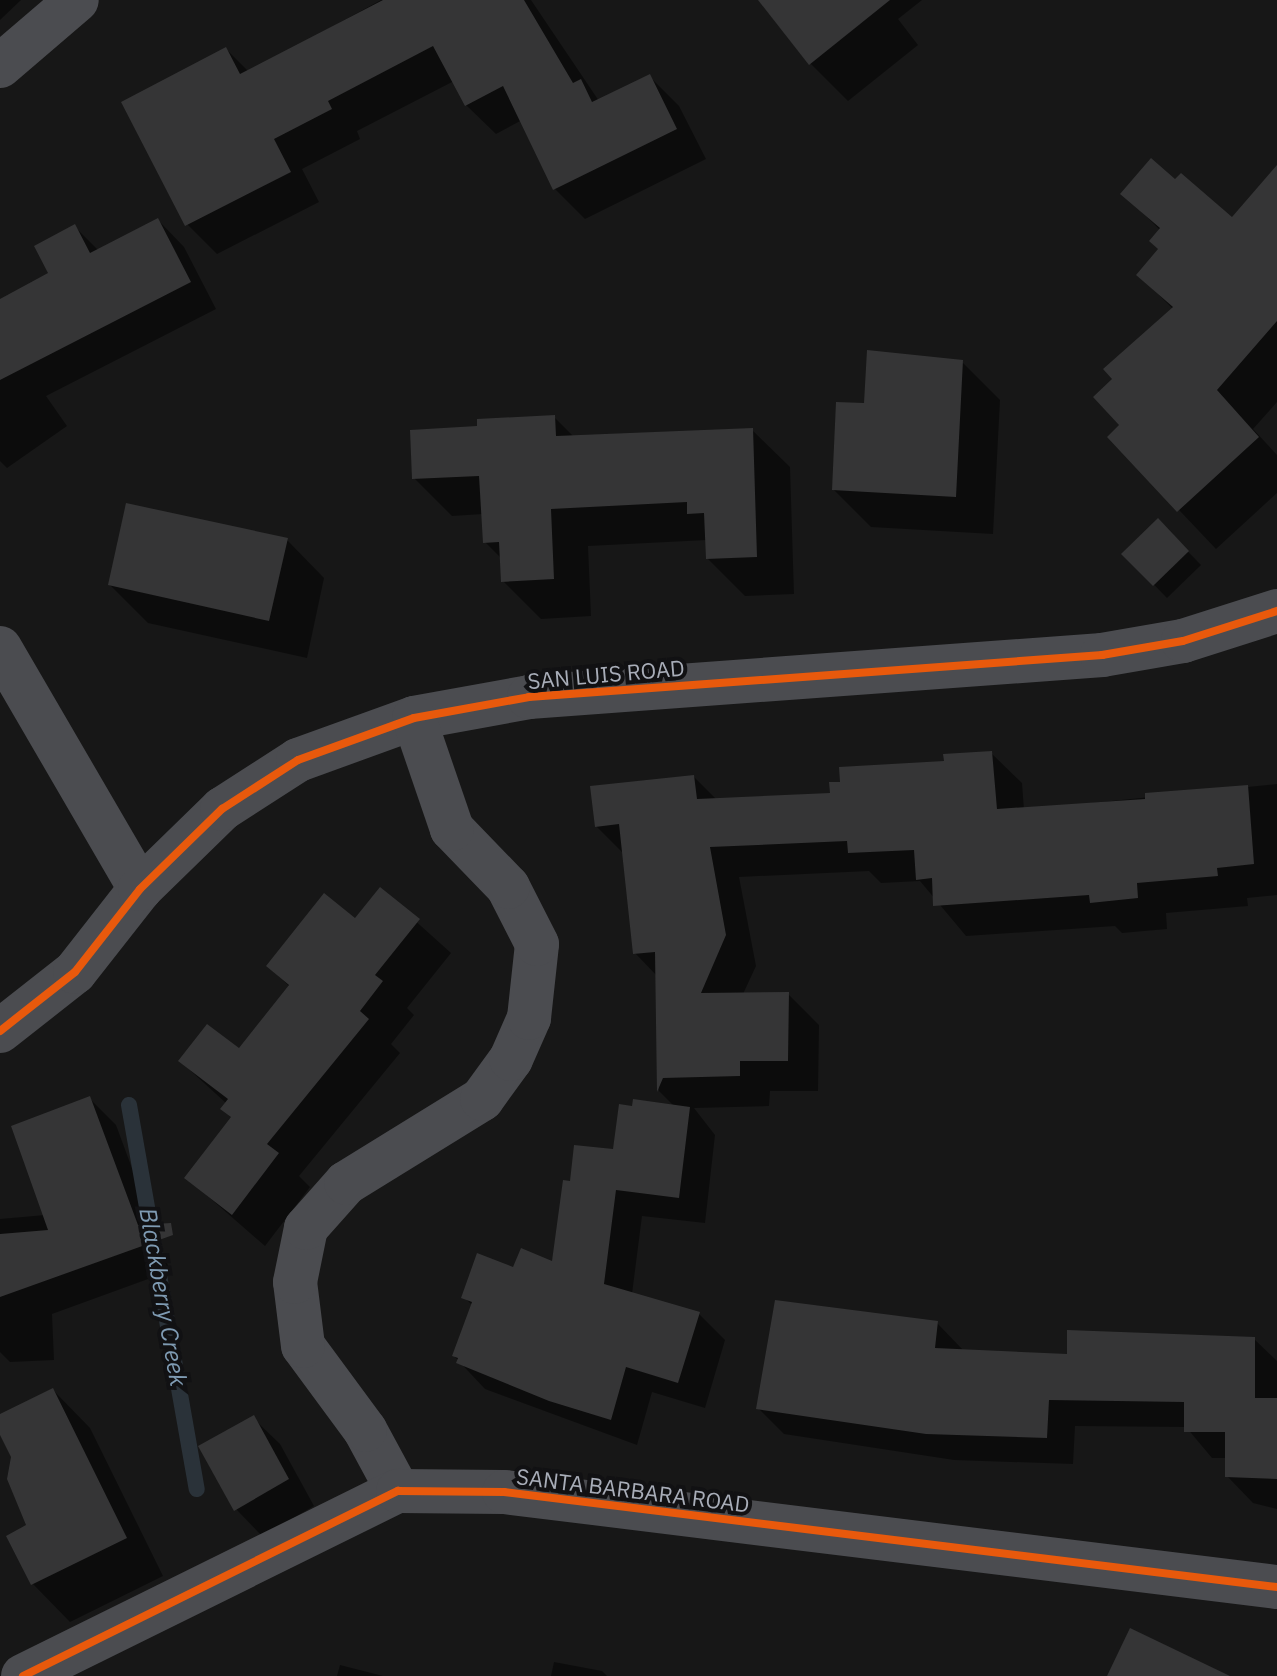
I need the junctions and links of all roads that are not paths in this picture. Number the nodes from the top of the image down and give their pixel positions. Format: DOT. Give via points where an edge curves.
graph roads {
  1 [pos="77,0"];
  2 [pos="0,66"];
  3 [pos="1277,575"];
  4 [pos="1264,616"];
  5 [pos="0,648"];
  6 [pos="414,718"];
  7 [pos="140,889"];
  8 [pos="0,1031"];
  9 [pos="398,1491"];
  10 [pos="1277,1587"];
  11 [pos="23,1676"];
  1 -- 2 [label="street"];
  3 -- 4 [label="street"];
  4 -- 6 [label="street, SAN LUIS ROAD" via="1102,655 529,697"];
  5 -- 7 [label="street"];
  6 -- 7 [label="street, SAN LUIS ROAD" via="285,768 222,809"];
  6 -- 9 [label="street" via="452,829 508,887 537,944 529,1018 511,1059 482,1099 346,1183 306,1228 295,1282 303,1346 365,1430"];
  7 -- 8 [label="street, SAN LUIS ROAD" via="75,972"];
  9 -- 10 [label="street, SANTA BARBARA ROAD" via="504,1492"];
  9 -- 11 [label="street, SANTA BARBARA ROAD"];
}
